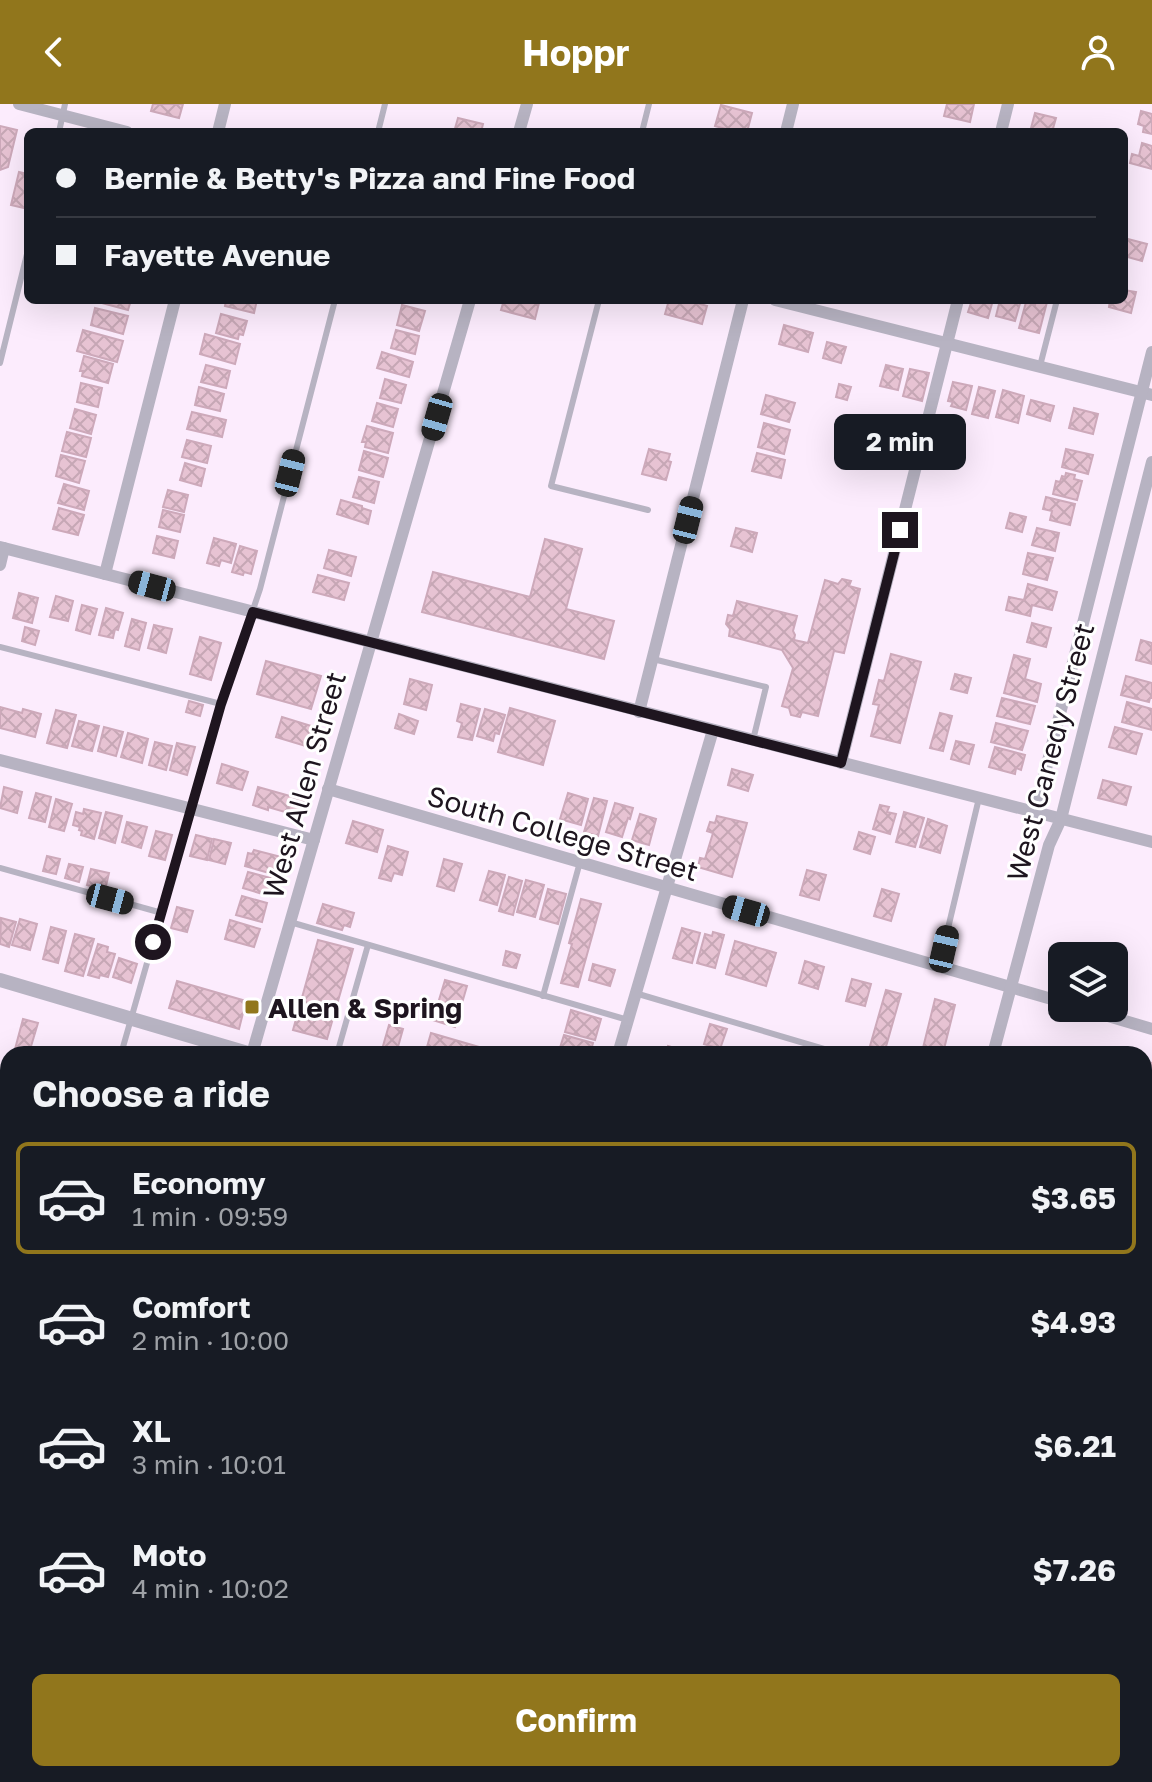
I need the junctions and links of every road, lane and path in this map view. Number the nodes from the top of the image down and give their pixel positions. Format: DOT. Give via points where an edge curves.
graph roads {
  1 [pos="19,104"];
  2 [pos="225,104"];
  3 [pos="385,104"];
  4 [pos="527,104"];
  5 [pos="649,104"];
  6 [pos="793,104"];
  7 [pos="1008,104"];
  8 [pos="64,110"];
  9 [pos="116,128"];
  10 [pos="219,128"];
  11 [pos="379,128"];
  12 [pos="520,128"];
  13 [pos="643,128"];
  14 [pos="787,128"];
  15 [pos="1002,128"];
  16 [pos="24,266"];
  17 [pos="174,304"];
  18 [pos="334,304"];
  19 [pos="469,304"];
  20 [pos="598,304"];
  21 [pos="742,304"];
  22 [pos="791,304"];
  23 [pos="957,304"];
  24 [pos="1056,304"];
  25 [pos="948,342"];
  26 [pos="1152,352"];
  27 [pos="0,363"];
  28 [pos="1040,366"];
  29 [pos="1147,393"];
  30 [pos="1152,462"];
  31 [pos="648,510"];
  32 [pos="2,548"];
  33 [pos="0,565"];
  34 [pos="105,574"];
  35 [pos="253,612"];
  36 [pos="370,642"];
  37 [pos="0,647"];
  38 [pos="653,659"];
  39 [pos="221,704"];
  40 [pos="639,712"];
  41 [pos="713,730"];
  42 [pos="753,740"];
  43 [pos="0,760"];
  44 [pos="841,763"];
  45 [pos="328,789"];
  46 [pos="979,798"];
  47 [pos="190,808"];
  48 [pos="1035,812"];
  49 [pos="1061,819"];
  50 [pos="314,840"];
  51 [pos="1152,842"];
  52 [pos="580,862"];
  53 [pos="0,868"];
  54 [pos="666,888"];
  55 [pos="162,913"];
  56 [pos="290,922"];
  57 [pos="368,945"];
  58 [pos="939,967"];
  59 [pos="0,980"];
  60 [pos="1011,987"];
  61 [pos="635,993"];
  62 [pos="543,996"];
  63 [pos="1048,998"];
  64 [pos="131,1020"];
  65 [pos="628,1020"];
  66 [pos="1128,1022"];
  67 [pos="1152,1029"];
  68 [pos="123,1046"];
  69 [pos="224,1046"];
  70 [pos="254,1046"];
  71 [pos="339,1046"];
  72 [pos="620,1046"];
  73 [pos="814,1046"];
  74 [pos="995,1046"];
  1 -- 8 [label="street"];
  2 -- 10 [label="street"];
  3 -- 11 [label="lane"];
  4 -- 12 [label="street"];
  5 -- 13 [label="lane"];
  6 -- 14 [label="street"];
  7 -- 15 [label="street"];
  8 -- 9 [label="street"];
  16 -- 27 [label="lane"];
  17 -- 34 [label="street"];
  18 -- 35 [label="lane"];
  19 -- 36 [label="street, West Allen Street"];
  20 -- 31 [label="lane" via="551,486"];
  21 -- 38 [label="street"];
  22 -- 25 [label="street"];
  23 -- 25 [label="street"];
  24 -- 28 [label="lane"];
  25 -- 28 [label="street"];
  25 -- 44 [label="street"];
  26 -- 29 [label="street, West Canedy Street"];
  28 -- 29 [label="street"];
  29 -- 48 [label="street, West Canedy Street"];
  30 -- 49 [label="street, West Canedy Street"];
  32 -- 33 [label="street"];
  32 -- 34 [label="street"];
  34 -- 35 [label="street"];
  35 -- 36 [label="street"];
  35 -- 39 [label="lane"];
  36 -- 40 [label="street"];
  36 -- 45 [label="street, West Allen Street"];
  37 -- 39 [label="lane"];
  38 -- 40 [label="street"];
  38 -- 42 [label="lane" via="766,687"];
  39 -- 47 [label="lane"];
  40 -- 41 [label="street"];
  41 -- 42 [label="street"];
  41 -- 54 [label="street"];
  42 -- 44 [label="street"];
  43 -- 47 [label="street"];
  44 -- 46 [label="street"];
  45 -- 50 [label="street, West Allen Street"];
  45 -- 52 [label="street, South College Street"];
  46 -- 48 [label="street"];
  46 -- 58 [label="lane"];
  47 -- 50 [label="street"];
  47 -- 55 [label="lane"];
  48 -- 49 [label="street"];
  49 -- 51 [label="street"];
  49 -- 60 [label="street, West Canedy Street" via="1049,845"];
  50 -- 56 [label="street, West Allen Street"];
  52 -- 54 [label="street, South College Street"];
  52 -- 62 [label="lane"];
  53 -- 55 [label="lane"];
  54 -- 58 [label="street, South College Street"];
  54 -- 61 [label="street"];
  55 -- 64 [label="lane"];
  56 -- 57 [label="lane"];
  56 -- 70 [label="street, West Allen Street"];
  57 -- 62 [label="lane"];
  57 -- 71 [label="lane"];
  58 -- 60 [label="street, South College Street"];
  59 -- 64 [label="street"];
  60 -- 63 [label="street, South College Street"];
  60 -- 74 [label="street, West Canedy Street"];
  61 -- 65 [label="street"];
  61 -- 73 [label="lane"];
  62 -- 65 [label="lane"];
  64 -- 68 [label="lane"];
  64 -- 69 [label="street"];
  65 -- 72 [label="street"];
  66 -- 67 [label="street"];
}
